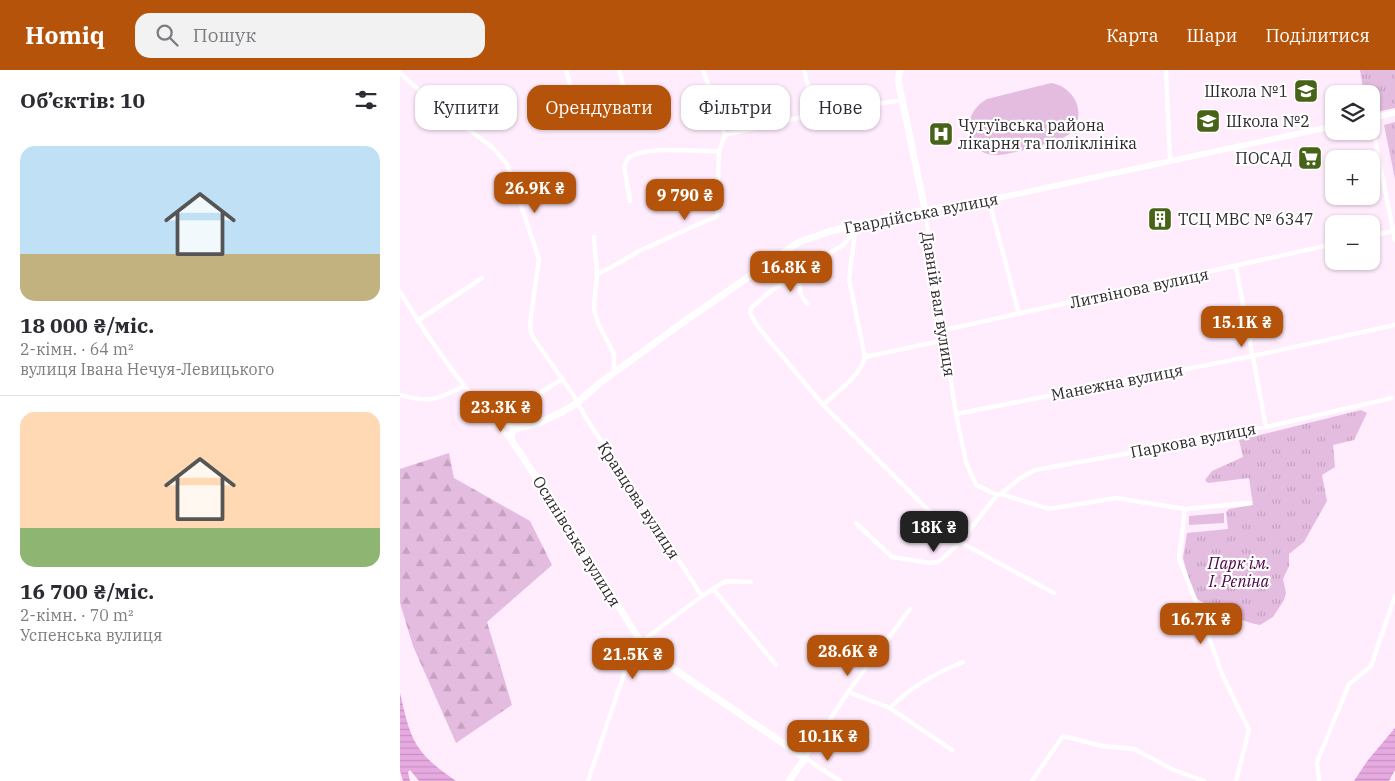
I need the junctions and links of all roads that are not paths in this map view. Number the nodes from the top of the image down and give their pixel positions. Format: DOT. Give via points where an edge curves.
graph roads {
  1 [pos="566,70"];
  2 [pos="619,70"];
  3 [pos="703,70"];
  4 [pos="804,70"];
  5 [pos="898,70"];
  6 [pos="1166,70"];
  7 [pos="400,73"];
  8 [pos="570,85"];
  9 [pos="623,85"];
  10 [pos="808,85"];
  11 [pos="903,100"];
  12 [pos="880,104"];
  13 [pos="1395,113"];
  14 [pos="1380,116"];
  15 [pos="800,118"];
  16 [pos="1325,128"];
  17 [pos="725,135"];
  18 [pos="1375,140"];
  19 [pos="718,151"];
  20 [pos="1170,161"];
  21 [pos="988,200"];
  22 [pos="630,201"];
  23 [pos="925,210"];
  24 [pos="855,228"];
  25 [pos="1393,231"];
  26 [pos="1380,234"];
  27 [pos="594,237"];
  28 [pos="1395,240"];
  29 [pos="1325,246"];
  30 [pos="1236,266"];
  31 [pos="597,274"];
  32 [pos="798,274"];
  33 [pos="482,278"];
  34 [pos="400,292"];
  35 [pos="807,304"];
  36 [pos="1018,314"];
  37 [pos="417,320"];
  38 [pos="1395,325"];
  39 [pos="944,330"];
  40 [pos="945,340"];
  41 [pos="1254,356"];
  42 [pos="865,357"];
  43 [pos="614,373"];
  44 [pos="562,379"];
  45 [pos="464,386"];
  46 [pos="400,395"];
  47 [pos="1392,398"];
  48 [pos="578,403"];
  49 [pos="824,405"];
  50 [pos="956,414"];
  51 [pos="490,418"];
  52 [pos="508,425"];
  53 [pos="1266,426"];
  54 [pos="518,427"];
  55 [pos="512,441"];
  56 [pos="999,494"];
  57 [pos="1250,503"];
  58 [pos="1185,509"];
  59 [pos="856,523"];
  60 [pos="960,542"];
  61 [pos="751,582"];
  62 [pos="714,590"];
  63 [pos="1054,593"];
  64 [pos="702,596"];
  65 [pos="1395,596"];
  66 [pos="910,609"];
  67 [pos="641,642"];
  68 [pos="963,662"];
  69 [pos="776,665"];
  70 [pos="848,692"];
  71 [pos="890,708"];
  72 [pos="952,750"];
  73 [pos="805,758"];
  74 [pos="588,781"];
  75 [pos="789,781"];
  76 [pos="840,781"];
  77 [pos="1032,781"];
  78 [pos="1204,781"];
  79 [pos="1236,781"];
  80 [pos="1319,781"];
  1 -- 8 [label="street"];
  2 -- 9 [label="street"];
  3 -- 17 [label="street"];
  4 -- 10 [label="street"];
  5 -- 11 [label="main road, Давній вал вулиця"];
  6 -- 20 [label="street"];
  7 -- 44 [label="street, Кравцова вулиця" via="492,147 507,164 539,259 531,332"];
  11 -- 12 [label="street"];
  11 -- 23 [label="main road, Давній вал вулиця"];
  13 -- 14 [label="street"];
  15 -- 17 [label="street"];
  16 -- 20 [label="street, Гвардійська вулиця"];
  17 -- 19 [label="street"];
  18 -- 25 [label="street"];
  19 -- 22 [label="street" via="644,152 628,157 624,166"];
  19 -- 31 [label="street" via="717,216"];
  20 -- 21 [label="street, Гвардійська вулиця"];
  21 -- 23 [label="street, Гвардійська вулиця"];
  21 -- 36 [label="street"];
  23 -- 24 [label="main road, Гвардійська вулиця"];
  23 -- 39 [label="street, Давній вал вулиця"];
  24 -- 32 [label="street" via="843,245"];
  24 -- 42 [label="street" via="849,279"];
  24 -- 43 [label="main road, Гвардійська вулиця" via="820,233 794,245"];
  25 -- 26 [label="street"];
  25 -- 28 [label="street"];
  27 -- 31 [label="street"];
  29 -- 30 [label="street, Литвінова вулиця"];
  30 -- 36 [label="street, Литвінова вулиця"];
  30 -- 41 [label="street"];
  31 -- 43 [label="street" via="594,309 614,354"];
  32 -- 35 [label="street" via="801,295"];
  32 -- 49 [label="street" via="772,290 751,308 750,313 758,327"];
  33 -- 37 [label="street"];
  34 -- 37 [label="street, Осинівська вулиця"];
  36 -- 39 [label="street, Литвінова вулиця"];
  37 -- 45 [label="street, Осинівська вулиця"];
  38 -- 41 [label="street, Манежна вулиця"];
  39 -- 40 [label="street, Давній вал вулиця"];
  40 -- 42 [label="street"];
  40 -- 50 [label="street, Давній вал вулиця"];
  41 -- 50 [label="street, Манежна вулиця"];
  41 -- 53 [label="street"];
  42 -- 49 [label="street" via="859,371"];
  43 -- 48 [label="main road, Гвардійська вулиця"];
  44 -- 48 [label="street, Кравцова вулиця"];
  44 -- 52 [label="street" via="513,410"];
  45 -- 46 [label="street" via="446,396 426,401"];
  45 -- 51 [label="street, Осинівська вулиця"];
  47 -- 53 [label="street, Паркова вулиця"];
  48 -- 54 [label="main road, Гвардійська вулиця" via="541,422"];
  48 -- 64 [label="street, Кравцова вулиця"];
  49 -- 60 [label="street"];
  50 -- 56 [label="street, Давній вал вулиця" via="966,462 976,485"];
  51 -- 52 [label="street"];
  51 -- 55 [label="street, Осинівська вулиця"];
  52 -- 54 [label="street"];
  53 -- 56 [label="street, Паркова вулиця" via="1035,470"];
  54 -- 55 [label="main road" via="512,431"];
  55 -- 67 [label="main road, Осинівська вулиця" via="562,514"];
  56 -- 58 [label="street" via="1049,509 1116,498"];
  56 -- 60 [label="street, Паркова вулиця"];
  57 -- 58 [label="street"];
  58 -- 79 [label="street" via="1179,559 1222,674 1249,730"];
  59 -- 60 [label="street, Паркова вулиця" via="892,557 938,562"];
  60 -- 63 [label="street"];
  61 -- 62 [label="street" via="729,580"];
  62 -- 64 [label="street"];
  62 -- 69 [label="street"];
  64 -- 67 [label="street"];
  65 -- 80 [label="street" via="1371,666 1349,684 1335,718 1317,762"];
  66 -- 70 [label="street"];
  67 -- 73 [label="main road, Осинівська вулиця" via="684,676"];
  67 -- 74 [label="street" via="630,656"];
  68 -- 71 [label="street" via="938,672 901,696"];
  70 -- 71 [label="street"];
  70 -- 73 [label="street"];
  71 -- 72 [label="street"];
  73 -- 75 [label="main road"];
  73 -- 76 [label="street, Осинівська вулиця"];
  77 -- 78 [label="street" via="1063,736 1102,746 1134,749"];
}
